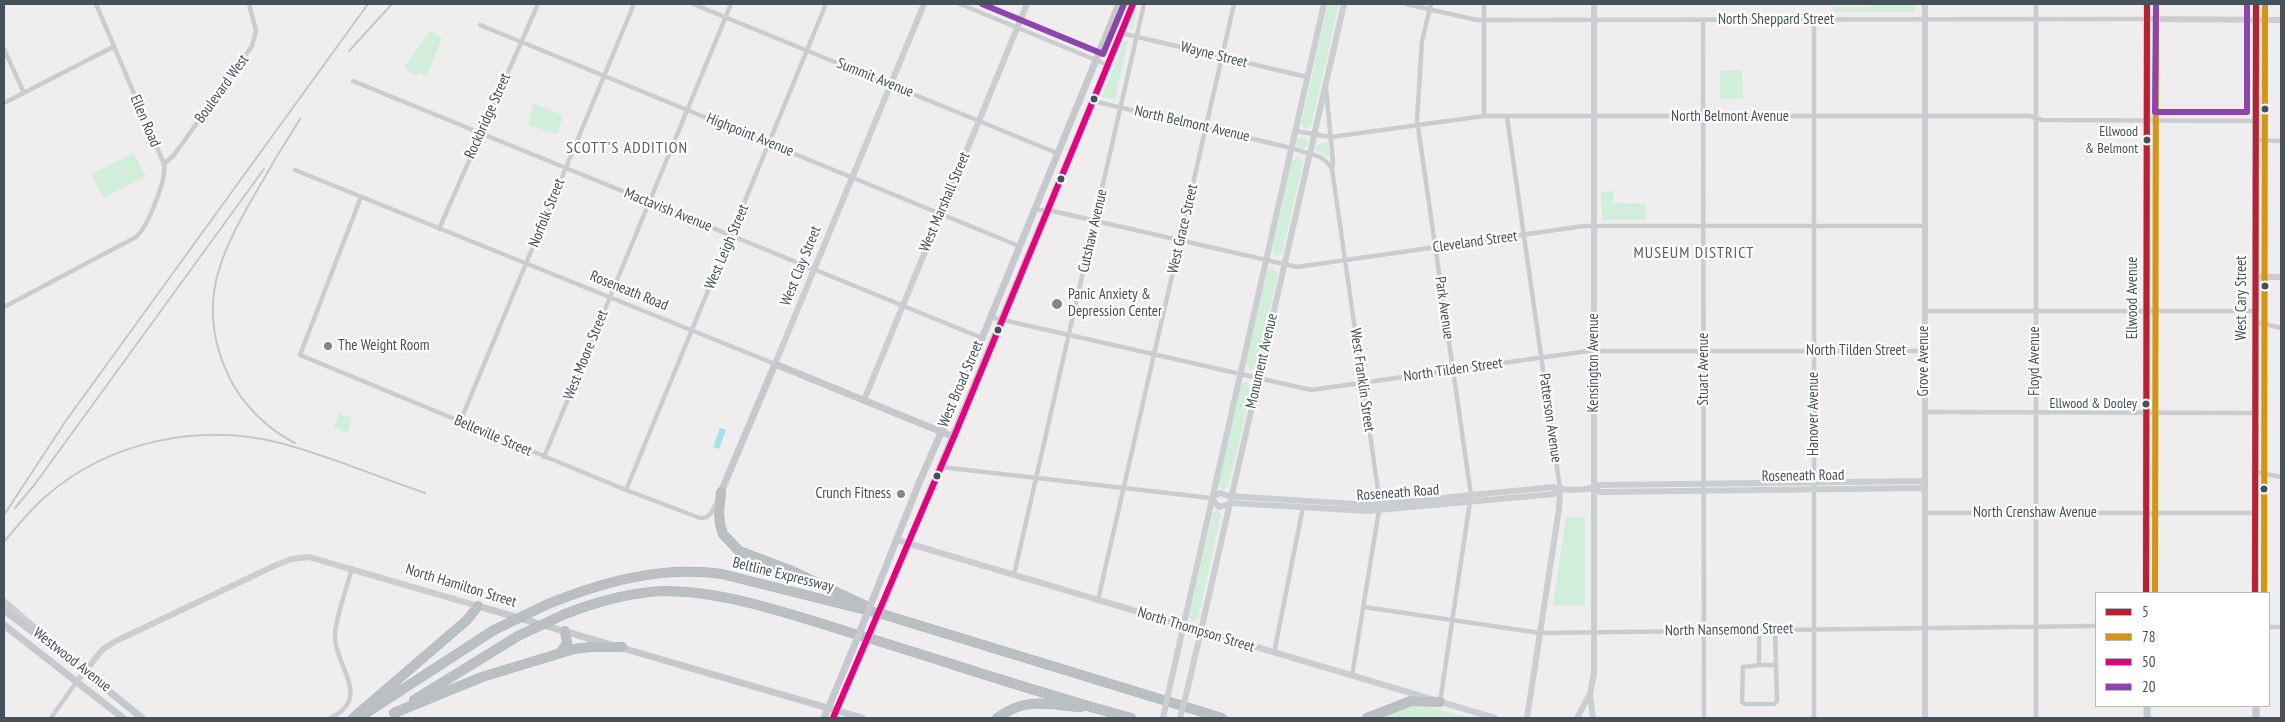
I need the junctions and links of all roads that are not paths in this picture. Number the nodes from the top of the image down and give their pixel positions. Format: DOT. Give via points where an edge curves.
graph roads {
  1 [pos="96,4"];
  2 [pos="249,4"];
  3 [pos="538,4"];
  4 [pos="634,4"];
  5 [pos="693,4"];
  6 [pos="731,4"];
  7 [pos="826,4"];
  8 [pos="924,4"];
  9 [pos="960,4"];
  10 [pos="1027,4"];
  11 [pos="1118,4"];
  12 [pos="1133,4"];
  13 [pos="1144,4"];
  14 [pos="1234,4"];
  15 [pos="1324,4"];
  16 [pos="1344,4"];
  17 [pos="1406,4"];
  18 [pos="1484,4"];
  19 [pos="1594,4"];
  20 [pos="1925,4"];
  21 [pos="2036,4"];
  22 [pos="2147,4"];
  23 [pos="2256,4"];
  24 [pos="1430,6"];
  25 [pos="726,17"];
  26 [pos="2147,19"];
  27 [pos="1484,20"];
  28 [pos="1594,20"];
  29 [pos="1703,20"];
  30 [pos="1814,20"];
  31 [pos="1925,20"];
  32 [pos="2036,20"];
  33 [pos="2256,20"];
  34 [pos="2281,20"];
  35 [pos="480,25"];
  36 [pos="1017,28"];
  37 [pos="1121,33"];
  38 [pos="1137,37"];
  39 [pos="522,42"];
  40 [pos="113,47"];
  41 [pos="4,50"];
  42 [pos="807,50"];
  43 [pos="1222,57"];
  44 [pos="1096,60"];
  45 [pos="1108,65"];
  46 [pos="604,76"];
  47 [pos="1307,77"];
  48 [pos="354,81"];
  49 [pos="1326,84"];
  50 [pos="890,85"];
  51 [pos="24,93"];
  52 [pos="1093,101"];
  53 [pos="4,103"];
  54 [pos="1121,107"];
  55 [pos="686,110"];
  56 [pos="1484,116"];
  57 [pos="1925,116"];
  58 [pos="1506,117"];
  59 [pos="1594,117"];
  60 [pos="1704,117"];
  61 [pos="1814,117"];
  62 [pos="2036,118"];
  63 [pos="2256,120"];
  64 [pos="979,121"];
  65 [pos="2146,121"];
  66 [pos="1418,125"];
  67 [pos="1206,127"];
  68 [pos="1295,131"];
  69 [pos="480,133"];
  70 [pos="1314,135"];
  71 [pos="1330,137"];
  72 [pos="2256,140"];
  73 [pos="2281,140"];
  74 [pos="770,143"];
  75 [pos="1291,148"];
  76 [pos="1057,153"];
  77 [pos="1309,155"];
  78 [pos="164,164"];
  79 [pos="566,168"];
  80 [pos="1332,169"];
  81 [pos="294,170"];
  82 [pos="852,177"];
  83 [pos="361,197"];
  84 [pos="648,202"];
  85 [pos="1034,210"];
  86 [pos="1048,210"];
  87 [pos="940,213"];
  88 [pos="1095,221"];
  89 [pos="1594,226"];
  90 [pos="1704,226"];
  91 [pos="1814,226"];
  92 [pos="1924,226"];
  93 [pos="439,229"];
  94 [pos="732,235"];
  95 [pos="1524,235"];
  96 [pos="1180,240"];
  97 [pos="1019,246"];
  98 [pos="1435,248"];
  99 [pos="1265,260"];
  100 [pos="1345,260"];
  101 [pos="1284,264"];
  102 [pos="526,265"];
  103 [pos="814,270"];
  104 [pos="2281,277"];
  105 [pos="2256,278"];
  106 [pos="609,298"];
  107 [pos="4,306"];
  108 [pos="902,306"];
  109 [pos="1924,311"];
  110 [pos="2035,311"];
  111 [pos="2147,311"];
  112 [pos="2256,311"];
  113 [pos="990,317"];
  114 [pos="1003,320"];
  115 [pos="2256,322"];
  116 [pos="2281,328"];
  117 [pos="692,331"];
  118 [pos="1069,335"];
  119 [pos="982,338"];
  120 [pos="1594,351"];
  121 [pos="1704,351"];
  122 [pos="1814,351"];
  123 [pos="1924,351"];
  124 [pos="1154,354"];
  125 [pos="1541,358"];
  126 [pos="775,364"];
  127 [pos="1453,370"];
  128 [pos="1239,373"];
  129 [pos="1258,378"];
  130 [pos="1362,383"];
  131 [pos="864,400"];
  132 [pos="1924,412"];
  133 [pos="2035,413"];
  134 [pos="2146,413"];
  135 [pos="2256,413"];
  136 [pos="460,422"];
  137 [pos="942,432"];
  138 [pos="954,437"];
  139 [pos="544,457"];
  140 [pos="941,467"];
  141 [pos="2255,472"];
  142 [pos="2281,477"];
  143 [pos="1037,478"];
  144 [pos="1924,485"];
  145 [pos="1814,486"];
  146 [pos="1704,487"];
  147 [pos="1124,488"];
  148 [pos="1594,488"];
  149 [pos="1560,489"];
  150 [pos="626,490"];
  151 [pos="721,492"];
  152 [pos="1211,498"];
  153 [pos="1471,498"];
  154 [pos="1230,499"];
  155 [pos="1303,504"];
  156 [pos="1379,507"];
  157 [pos="1924,513"];
  158 [pos="2035,513"];
  159 [pos="2146,513"];
  160 [pos="2256,513"];
  161 [pos="688,514"];
  162 [pos="897,540"];
  163 [pos="909,544"];
  164 [pos="352,568"];
  165 [pos="1014,575"];
  166 [pos="2146,592"];
  167 [pos="2255,592"];
  168 [pos="1098,600"];
  169 [pos="4,601"];
  170 [pos="478,606"];
  171 [pos="1364,607"];
  172 [pos="4,610"];
  173 [pos="882,614"];
  174 [pos="1453,620"];
  175 [pos="4,625"];
  176 [pos="1184,626"];
  177 [pos="2095,626"];
  178 [pos="2036,627"];
  179 [pos="1924,628"];
  180 [pos="1814,629"];
  181 [pos="1200,630"];
  182 [pos="1704,630"];
  183 [pos="1760,630"];
  184 [pos="1775,630"];
  185 [pos="565,631"];
  186 [pos="1594,631"];
  187 [pos="1540,633"];
  188 [pos="622,647"];
  189 [pos="1274,653"];
  190 [pos="558,655"];
  191 [pos="76,665"];
  192 [pos="1759,665"];
  193 [pos="1776,665"];
  194 [pos="84,671"];
  195 [pos="1352,676"];
  196 [pos="77,681"];
  197 [pos="1590,694"];
  198 [pos="1440,702"];
  199 [pos="828,708"];
  200 [pos="1096,709"];
  201 [pos="836,711"];
  202 [pos="390,716"];
  203 [pos="51,718"];
  204 [pos="123,718"];
  205 [pos="142,718"];
  206 [pos="330,718"];
  207 [pos="353,718"];
  208 [pos="358,718"];
  209 [pos="824,718"];
  210 [pos="833,718"];
  211 [pos="862,718"];
  212 [pos="998,718"];
  213 [pos="1131,718"];
  214 [pos="1162,718"];
  215 [pos="1180,718"];
  216 [pos="1222,718"];
  217 [pos="1367,718"];
  218 [pos="1495,718"];
  219 [pos="1527,718"];
  220 [pos="1577,718"];
  221 [pos="1593,718"];
  222 [pos="1704,718"];
  223 [pos="1814,718"];
  224 [pos="1925,718"];
  225 [pos="2036,718"];
  1 -- 40 [label="street, Ellen Road"];
  2 -- 78 [label="street, Boulevard West" via="256,31 252,46 174,155"];
  3 -- 39 [label="street, Rockbridge Street"];
  4 -- 46 [label="street, Norfolk Street"];
  5 -- 25 [label="street, Summit Avenue"];
  6 -- 25 [label="street, West Moore Street"];
  7 -- 42 [label="street, West Leigh Street"];
  8 -- 50 [label="street, West Clay Street"];
  9 -- 36 [label="street"];
  10 -- 36 [label="street, West Marshall Street"];
  11 -- 44 [label="main road, West Broad Street"];
  12 -- 37 [label="main road, West Broad Street"];
  13 -- 38 [label="street, Cutshaw Avenue"];
  14 -- 43 [label="street, West Grace Street"];
  15 -- 47 [label="street, Monument Avenue"];
  16 -- 49 [label="street, Monument Avenue"];
  17 -- 24 [label="street, North Sheppard Street"];
  18 -- 27 [label="street"];
  19 -- 28 [label="street, Kensington Avenue"];
  20 -- 31 [label="street, Grove Avenue"];
  21 -- 32 [label="street, Floyd Avenue"];
  22 -- 26 [label="main road, Ellwood Avenue"];
  23 -- 33 [label="main road, West Cary Street"];
  24 -- 27 [label="street, North Sheppard Street"];
  24 -- 66 [label="street, Park Avenue" via="1422,41"];
  25 -- 42 [label="street, Summit Avenue"];
  25 -- 55 [label="street, West Moore Street"];
  26 -- 32 [label="street, North Sheppard Street"];
  26 -- 33 [label="street"];
  26 -- 65 [label="main road, Ellwood Avenue"];
  27 -- 28 [label="street, North Sheppard Street"];
  27 -- 56 [label="street"];
  28 -- 29 [label="street, North Sheppard Street"];
  28 -- 59 [label="street, Kensington Avenue"];
  29 -- 30 [label="street, North Sheppard Street"];
  29 -- 60 [label="street, Stuart Avenue"];
  30 -- 31 [label="street, North Sheppard Street"];
  30 -- 61 [label="street, Hanover Avenue"];
  31 -- 32 [label="street, North Sheppard Street"];
  31 -- 57 [label="street, Grove Avenue"];
  32 -- 62 [label="street, Floyd Avenue"];
  33 -- 34 [label="street"];
  33 -- 63 [label="main road, West Cary Street"];
  35 -- 39 [label="street, Highpoint Avenue"];
  36 -- 44 [label="street"];
  36 -- 64 [label="street, West Marshall Street"];
  37 -- 38 [label="street, Wayne Street"];
  37 -- 45 [label="main road, West Broad Street"];
  38 -- 43 [label="street, Wayne Street"];
  38 -- 54 [label="street, Cutshaw Avenue"];
  39 -- 46 [label="street, Highpoint Avenue"];
  39 -- 69 [label="street, Rockbridge Street"];
  40 -- 51 [label="street"];
  40 -- 78 [label="street, Ellen Road"];
  41 -- 51 [label="street"];
  42 -- 50 [label="street, Summit Avenue"];
  42 -- 74 [label="street, West Leigh Street"];
  43 -- 47 [label="street, Wayne Street"];
  43 -- 67 [label="street, West Grace Street"];
  44 -- 45 [label="street"];
  44 -- 76 [label="main road, West Broad Street"];
  45 -- 52 [label="main road, West Broad Street"];
  46 -- 55 [label="street, Highpoint Avenue"];
  46 -- 79 [label="street, Norfolk Street"];
  47 -- 68 [label="street, Monument Avenue"];
  48 -- 69 [label="street, Mactavish Avenue"];
  49 -- 70 [label="street, Monument Avenue"];
  49 -- 71 [label="street, West Franklin Street"];
  50 -- 64 [label="street, Summit Avenue"];
  50 -- 82 [label="street, West Clay Street"];
  51 -- 53 [label="street"];
  52 -- 54 [label="street, North Belmont Avenue"];
  52 -- 86 [label="main road, West Broad Street"];
  54 -- 67 [label="street, North Belmont Avenue"];
  54 -- 88 [label="street, Cutshaw Avenue"];
  55 -- 74 [label="street, Highpoint Avenue"];
  55 -- 84 [label="street, West Moore Street"];
  56 -- 58 [label="street, North Belmont Avenue"];
  56 -- 66 [label="street, North Belmont Avenue"];
  57 -- 61 [label="street, North Belmont Avenue"];
  57 -- 62 [label="street, North Belmont Avenue"];
  57 -- 92 [label="street, Grove Avenue"];
  58 -- 59 [label="street, North Belmont Avenue"];
  58 -- 95 [label="street, Patterson Avenue"];
  59 -- 60 [label="street, North Belmont Avenue"];
  59 -- 89 [label="street, Kensington Avenue"];
  60 -- 61 [label="street, North Belmont Avenue"];
  60 -- 90 [label="street, Stuart Avenue"];
  61 -- 91 [label="street, Hanover Avenue"];
  62 -- 65 [label="street, North Belmont Avenue"];
  62 -- 110 [label="street, Floyd Avenue"];
  63 -- 65 [label="street, North Belmont Avenue"];
  63 -- 72 [label="main road, West Cary Street"];
  64 -- 76 [label="street, Summit Avenue"];
  64 -- 87 [label="street, West Marshall Street"];
  65 -- 111 [label="main road, Ellwood Avenue"];
  66 -- 71 [label="street, North Belmont Avenue"];
  66 -- 98 [label="street, Park Avenue"];
  67 -- 75 [label="street, North Belmont Avenue"];
  67 -- 96 [label="street, West Grace Street"];
  68 -- 70 [label="street, North Belmont Avenue"];
  68 -- 75 [label="street, Monument Avenue"];
  69 -- 79 [label="street, Mactavish Avenue"];
  69 -- 93 [label="street, Rockbridge Street"];
  70 -- 71 [label="street, North Belmont Avenue"];
  70 -- 77 [label="street, Monument Avenue"];
  71 -- 80 [label="street, West Franklin Street"];
  72 -- 73 [label="street"];
  72 -- 105 [label="main road, West Cary Street"];
  74 -- 82 [label="street, Highpoint Avenue"];
  74 -- 94 [label="street, West Leigh Street"];
  75 -- 77 [label="street, North Belmont Avenue"];
  75 -- 99 [label="street, Monument Avenue"];
  76 -- 85 [label="main road, West Broad Street"];
  77 -- 80 [label="street, North Belmont Avenue" via="1320,155"];
  77 -- 101 [label="street, Monument Avenue"];
  78 -- 107 [label="street, Ellen Road" via="164,174 149,218 136,237"];
  79 -- 84 [label="street, Mactavish Avenue"];
  79 -- 102 [label="street, Norfolk Street"];
  80 -- 100 [label="street, West Franklin Street"];
  81 -- 83 [label="street, Roseneath Road"];
  82 -- 87 [label="street, Highpoint Avenue"];
  82 -- 103 [label="street, West Clay Street"];
  83 -- 93 [label="street, Roseneath Road"];
  83 -- 136 [label="street, Belleville Street" via="300,355"];
  84 -- 94 [label="street, Mactavish Avenue"];
  84 -- 106 [label="street, West Moore Street"];
  85 -- 86 [label="street, Cleveland Street"];
  85 -- 97 [label="main road, West Broad Street"];
  86 -- 88 [label="street, Cleveland Street"];
  86 -- 114 [label="main road, West Broad Street"];
  87 -- 97 [label="street, Highpoint Avenue"];
  87 -- 108 [label="street, West Marshall Street"];
  88 -- 96 [label="street, Cleveland Street"];
  88 -- 118 [label="street, Cutshaw Avenue"];
  89 -- 90 [label="street, Cleveland Street"];
  89 -- 95 [label="street, Cleveland Street"];
  89 -- 120 [label="street, Kensington Avenue"];
  90 -- 91 [label="street, Cleveland Street"];
  90 -- 121 [label="street, Stuart Avenue"];
  91 -- 92 [label="street, Cleveland Street"];
  91 -- 122 [label="street, Hanover Avenue"];
  92 -- 109 [label="street, Grove Avenue"];
  93 -- 102 [label="street, Roseneath Road"];
  94 -- 103 [label="street, Mactavish Avenue"];
  94 -- 117 [label="street, West Leigh Street"];
  95 -- 98 [label="street, Cleveland Street"];
  95 -- 125 [label="street, Patterson Avenue"];
  96 -- 99 [label="street, Cleveland Street"];
  96 -- 124 [label="street, West Grace Street"];
  97 -- 113 [label="main road, West Broad Street"];
  98 -- 100 [label="street, Cleveland Street"];
  98 -- 127 [label="street, Park Avenue"];
  99 -- 101 [label="street, Cleveland Street"];
  99 -- 128 [label="street, Monument Avenue"];
  100 -- 101 [label="street, Cleveland Street" via="1297,267"];
  100 -- 130 [label="street, West Franklin Street"];
  101 -- 129 [label="street, Monument Avenue"];
  102 -- 106 [label="street, Roseneath Road"];
  102 -- 136 [label="street, Norfolk Street"];
  103 -- 108 [label="street, Mactavish Avenue"];
  103 -- 126 [label="street, West Clay Street"];
  104 -- 105 [label="street"];
  105 -- 112 [label="main road, West Cary Street"];
  106 -- 117 [label="street, Roseneath Road"];
  106 -- 139 [label="street, West Moore Street"];
  108 -- 119 [label="street, Mactavish Avenue"];
  108 -- 131 [label="street, West Marshall Street"];
  109 -- 110 [label="street"];
  109 -- 123 [label="street, Grove Avenue"];
  110 -- 111 [label="street"];
  110 -- 133 [label="street, Floyd Avenue"];
  111 -- 112 [label="street"];
  111 -- 134 [label="main road, Ellwood Avenue"];
  112 -- 115 [label="main road, West Cary Street"];
  113 -- 114 [label="street, North Tilden Street"];
  113 -- 119 [label="main road, West Broad Street"];
  114 -- 118 [label="street, North Tilden Street"];
  114 -- 138 [label="main road, West Broad Street"];
  115 -- 116 [label="street"];
  115 -- 135 [label="main road, West Cary Street"];
  117 -- 126 [label="street, Roseneath Road"];
  117 -- 150 [label="street, West Leigh Street"];
  118 -- 124 [label="street, North Tilden Street"];
  118 -- 143 [label="street, Cutshaw Avenue"];
  119 -- 137 [label="main road, West Broad Street"];
  120 -- 121 [label="street, North Tilden Street"];
  120 -- 125 [label="street, North Tilden Street"];
  120 -- 148 [label="street, Kensington Avenue"];
  121 -- 122 [label="street, North Tilden Street"];
  121 -- 146 [label="street, Stuart Avenue"];
  122 -- 123 [label="street, North Tilden Street"];
  122 -- 145 [label="street, Hanover Avenue"];
  123 -- 132 [label="street, Grove Avenue"];
  124 -- 128 [label="street, North Tilden Street"];
  124 -- 147 [label="street, West Grace Street"];
  125 -- 127 [label="street, North Tilden Street"];
  125 -- 149 [label="street, Patterson Avenue"];
  126 -- 131 [label="main road, Roseneath Road"];
  126 -- 151 [label="main road, West Clay Street"];
  127 -- 130 [label="street, North Tilden Street"];
  127 -- 153 [label="street, Park Avenue"];
  128 -- 129 [label="street, North Tilden Street"];
  128 -- 152 [label="street, Monument Avenue"];
  129 -- 130 [label="street, North Tilden Street" via="1311,390"];
  129 -- 154 [label="street, Monument Avenue"];
  130 -- 156 [label="street, West Franklin Street"];
  131 -- 137 [label="main road, Roseneath Road"];
  132 -- 133 [label="street"];
  132 -- 144 [label="street, Grove Avenue"];
  133 -- 134 [label="street"];
  133 -- 158 [label="street, Floyd Avenue"];
  134 -- 135 [label="street"];
  134 -- 159 [label="main road, Ellwood Avenue"];
  135 -- 141 [label="main road, West Cary Street"];
  136 -- 139 [label="street, Belleville Street"];
  137 -- 138 [label="main road, Roseneath Road"];
  137 -- 162 [label="main road, West Broad Street"];
  138 -- 140 [label="main road, West Broad Street"];
  139 -- 150 [label="street, Belleville Street"];
  140 -- 143 [label="street, Roseneath Road"];
  140 -- 163 [label="main road, West Broad Street"];
  141 -- 142 [label="street"];
  141 -- 160 [label="main road, West Cary Street"];
  143 -- 147 [label="street, Roseneath Road"];
  143 -- 165 [label="street, Cutshaw Avenue"];
  144 -- 145 [label="street, Roseneath Road"];
  144 -- 157 [label="street, Grove Avenue"];
  145 -- 146 [label="street, Roseneath Road"];
  145 -- 180 [label="street, Hanover Avenue"];
  146 -- 148 [label="street, Roseneath Road"];
  146 -- 182 [label="street, Stuart Avenue"];
  147 -- 152 [label="street, Roseneath Road"];
  147 -- 168 [label="street, West Grace Street"];
  148 -- 149 [label="street, Roseneath Road"];
  148 -- 186 [label="street, Kensington Avenue"];
  149 -- 153 [label="street, Roseneath Road" via="1554,494"];
  149 -- 187 [label="street, Patterson Avenue"];
  150 -- 161 [label="street, Belleville Street"];
  151 -- 161 [label="street, West Clay Street" via="708,517 702,519"];
  151 -- 173 [label="highway" via="719,512 722,529 739,552 792,571"];
  152 -- 154 [label="street, Roseneath Road" via="1220,494"];
  152 -- 154 [label="street, Roseneath Road" via="1218,506"];
  152 -- 176 [label="street, Monument Avenue"];
  153 -- 156 [label="street, Roseneath Road"];
  153 -- 174 [label="street, Park Avenue"];
  154 -- 155 [label="street, Roseneath Road"];
  154 -- 181 [label="street, Monument Avenue"];
  155 -- 156 [label="street, Roseneath Road"];
  155 -- 189 [label="street"];
  156 -- 171 [label="street, West Franklin Street"];
  157 -- 158 [label="street, North Crenshaw Avenue"];
  157 -- 179 [label="street, Grove Avenue"];
  158 -- 159 [label="street, North Crenshaw Avenue"];
  158 -- 178 [label="street, Floyd Avenue"];
  159 -- 160 [label="street, North Crenshaw Avenue"];
  159 -- 166 [label="main road, Ellwood Avenue"];
  160 -- 167 [label="main road, West Cary Street"];
  162 -- 163 [label="street, North Thompson Street"];
  162 -- 199 [label="main road, West Broad Street, bridge"];
  163 -- 165 [label="street, North Thompson Street"];
  163 -- 201 [label="main road, West Broad Street, bridge"];
  164 -- 170 [label="street, North Hamilton Street"];
  164 -- 194 [label="street, North Hamilton Street" via="309,557 292,559 116,641 103,649"];
  164 -- 206 [label="street" via="335,632 350,700 342,712"];
  165 -- 168 [label="street, North Thompson Street"];
  168 -- 176 [label="street, North Thompson Street"];
  169 -- 191 [label="street, Westwood Avenue" via="51,639"];
  170 -- 185 [label="main road, North Hamilton Street"];
  170 -- 207 [label="highway" via="467,620"];
  171 -- 174 [label="street, North Nansemond Street"];
  171 -- 195 [label="street, West Franklin Street"];
  172 -- 191 [label="main road, Westwood Avenue"];
  173 -- 208 [label="highway, Beltline Expressway, bridge" via="698,570 625,578 548,604 494,630"];
  173 -- 216 [label="highway, Beltline Expressway"];
  174 -- 187 [label="street, North Nansemond Street"];
  174 -- 198 [label="street, Park Avenue"];
  175 -- 196 [label="main road, Westwood Avenue"];
  176 -- 181 [label="street, North Thompson Street"];
  176 -- 214 [label="street, Monument Avenue, bridge"];
  177 -- 178 [label="street, North Nansemond Street"];
  178 -- 179 [label="street, North Nansemond Street"];
  178 -- 225 [label="street, Floyd Avenue"];
  179 -- 180 [label="street, North Nansemond Street"];
  179 -- 224 [label="street, Grove Avenue"];
  180 -- 184 [label="street, North Nansemond Street"];
  180 -- 223 [label="street, Hanover Avenue"];
  181 -- 189 [label="street, North Thompson Street"];
  181 -- 215 [label="street, Monument Avenue, bridge"];
  182 -- 183 [label="street, North Nansemond Street"];
  182 -- 186 [label="street, North Nansemond Street"];
  182 -- 222 [label="street, Stuart Avenue"];
  183 -- 184 [label="street, North Nansemond Street"];
  183 -- 192 [label="street"];
  184 -- 193 [label="street"];
  185 -- 188 [label="main road, North Hamilton Street"];
  185 -- 190 [label="highway" via="567,643"];
  186 -- 187 [label="street, North Nansemond Street"];
  186 -- 197 [label="street, Kensington Avenue" via="1594,673"];
  187 -- 219 [label="street, Patterson Avenue"];
  188 -- 190 [label="highway" via="574,649"];
  188 -- 199 [label="main road, North Hamilton Street"];
  189 -- 195 [label="street, North Thompson Street"];
  190 -- 202 [label="highway" via="482,677"];
  191 -- 194 [label="main road, Westwood Avenue"];
  192 -- 193 [label="street"];
  192 -- 193 [label="street" via="1743,667 1743,704 1776,703"];
  194 -- 196 [label="street, North Hamilton Street"];
  194 -- 205 [label="main road, Westwood Avenue"];
  195 -- 198 [label="street, North Thompson Street"];
  196 -- 203 [label="street"];
  196 -- 204 [label="main road, Westwood Avenue"];
  197 -- 220 [label="street, Kensington Avenue"];
  197 -- 221 [label="street"];
  198 -- 217 [label="highway" via="1411,701"];
  198 -- 218 [label="street, North Thompson Street"];
  199 -- 201 [label="main road, North Hamilton Street"];
  199 -- 209 [label="main road, West Broad Street"];
  200 -- 202 [label="highway, bridge" via="827,625 725,597 646,592 607,600 565,614 518,636"];
  200 -- 212 [label="highway" via="1035,702 1017,707"];
  200 -- 213 [label="highway"];
  201 -- 210 [label="main road, West Broad Street"];
  201 -- 211 [label="main road, North Hamilton Street"];
}
